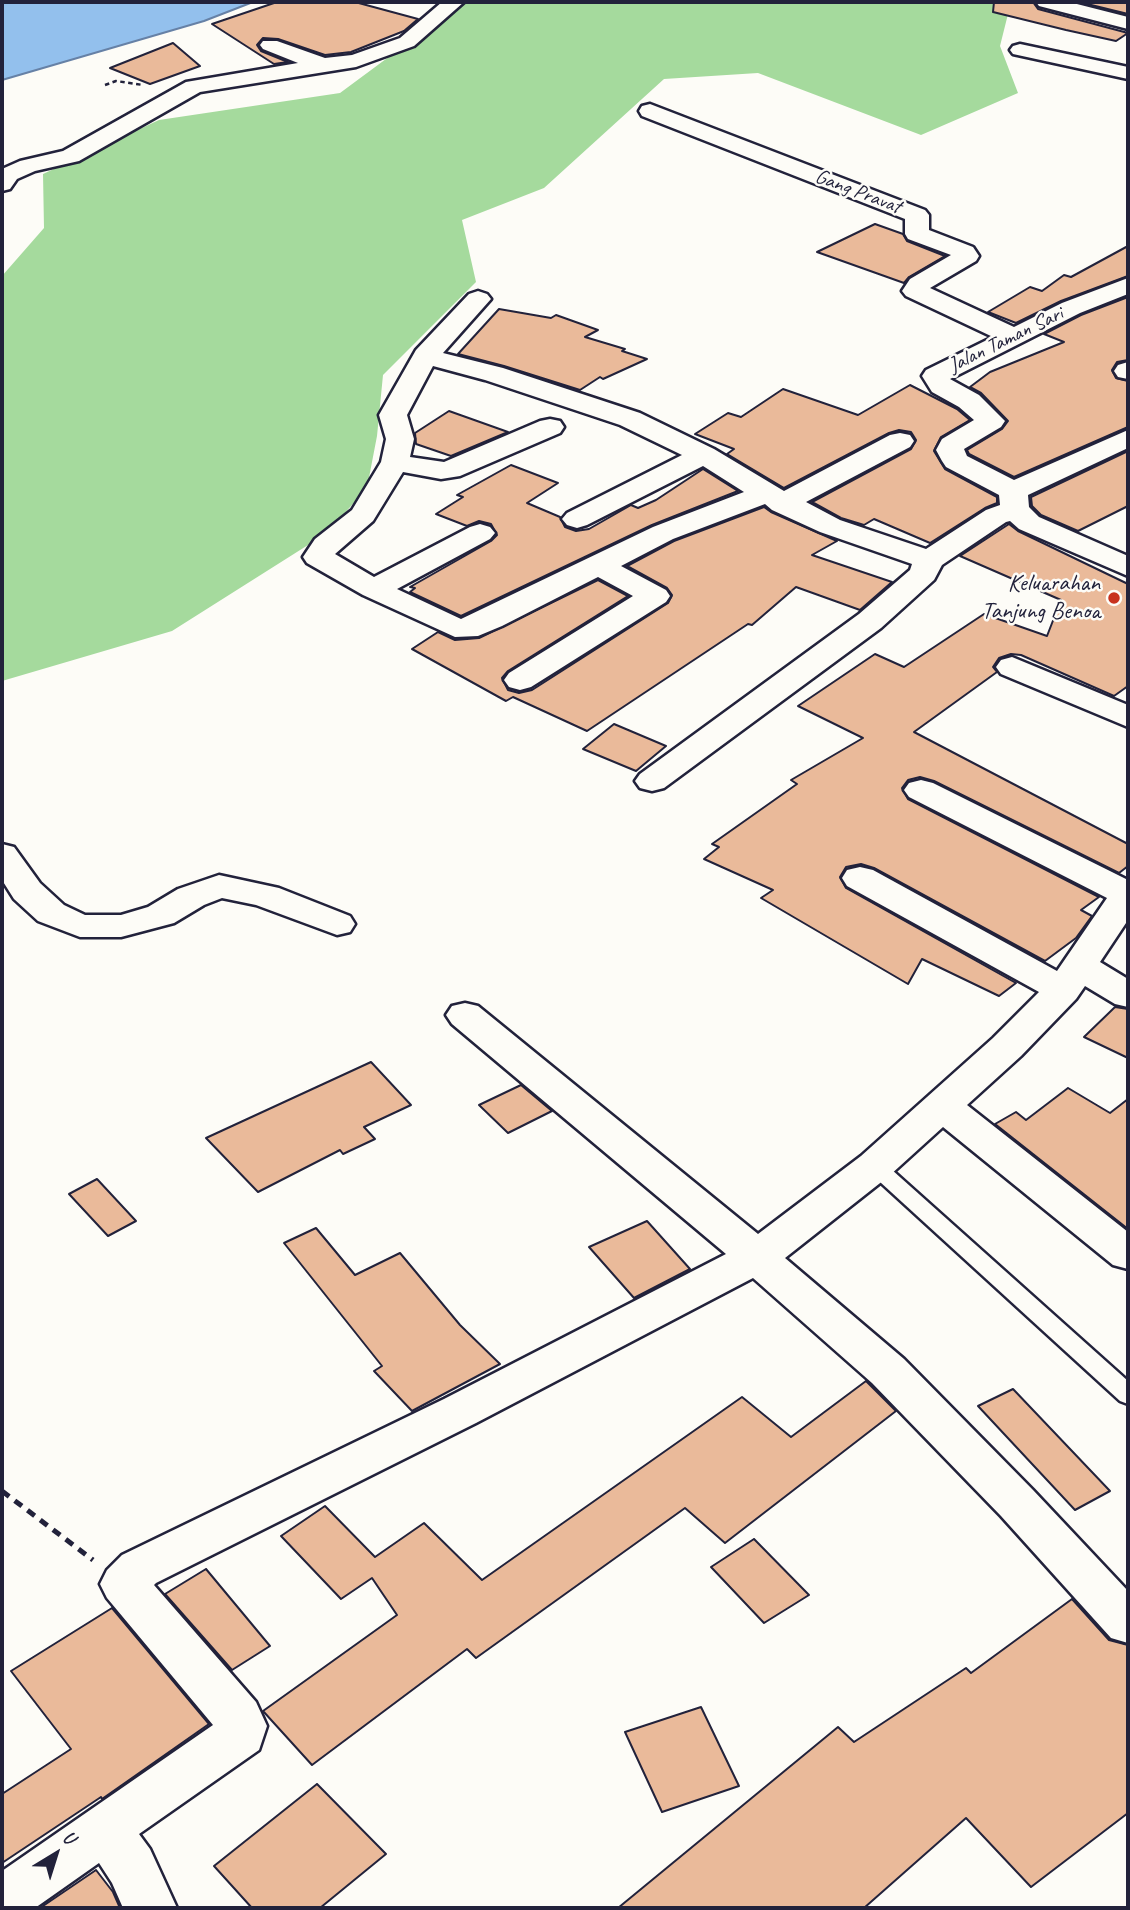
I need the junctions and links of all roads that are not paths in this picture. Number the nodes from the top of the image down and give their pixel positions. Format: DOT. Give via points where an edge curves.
graph roads {
  1 [pos="454,2"];
  2 [pos="1046,2"];
  3 [pos="1123,17"];
  4 [pos="270,45"];
  5 [pos="1020,50"];
  6 [pos="323,65"];
  7 [pos="1128,73"];
  8 [pos="650,111"];
  9 [pos="2,184"];
  10 [pos="1128,285"];
  11 [pos="478,299"];
  12 [pos="1013,336"];
  13 [pos="425,356"];
  14 [pos="550,427"];
  15 [pos="1128,438"];
  16 [pos="900,441"];
  17 [pos="1097,454"];
  18 [pos="704,455"];
  19 [pos="395,462"];
  20 [pos="1128,471"];
  21 [pos="774,498"];
  22 [pos="1014,500"];
  23 [pos="578,519"];
  24 [pos="480,533"];
  25 [pos="929,559"];
  26 [pos="597,565"];
  27 [pos="1128,566"];
  28 [pos="374,589"];
  29 [pos="1012,667"];
  30 [pos="520,680"];
  31 [pos="1128,717"];
  32 [pos="652,781"];
  33 [pos="920,790"];
  34 [pos="2,855"];
  35 [pos="860,878"];
  36 [pos="1128,893"];
  37 [pos="337,924"];
  38 [pos="1072,979"];
  39 [pos="1128,995"];
  40 [pos="464,1015"];
  41 [pos="944,1107"];
  42 [pos="875,1166"];
  43 [pos="1128,1254"];
  44 [pos="757,1257"];
  45 [pos="1128,1395"];
  46 [pos="1128,1623"];
  47 [pos="105,1829"];
  48 [pos="2,1900"];
  49 [pos="150,1908"];
  1 -- 6 [label="street" via="407,42 356,61"];
  2 -- 3 [label="street"];
  4 -- 6 [label="street"];
  5 -- 7 [label="street"];
  6 -- 9 [label="street" via="194,87 71,156 18,170"];
  8 -- 12 [label="street, Gang Pravat" via="917,215 917,234 967,256 919,284 915,291"];
  10 -- 12 [label="street, Jalan Taman Sari"];
  11 -- 13 [label="street"];
  12 -- 22 [label="street, Jalan Taman Sari" via="935,376 941,386 969,401 991,421 956,440 950,450 953,456"];
  13 -- 18 [label="street" via="588,403"];
  13 -- 19 [label="street" via="393,415 400,439"];
  14 -- 19 [label="street" via="450,470"];
  15 -- 17 [label="street"];
  16 -- 21 [label="street"];
  17 -- 20 [label="street"];
  17 -- 22 [label="street"];
  18 -- 21 [label="street"];
  18 -- 23 [label="street"];
  19 -- 28 [label="street" via="363,514 325,545 318,557"];
  21 -- 25 [label="street" via="830,526"];
  21 -- 26 [label="street" via="663,533"];
  22 -- 25 [label="street"];
  22 -- 27 [label="street, Jalan Taman Sari" via="1029,523"];
  24 -- 28 [label="street"];
  25 -- 32 [label="street" via="923,574 870,621"];
  26 -- 28 [label="street" via="467,629 455,628"];
  26 -- 30 [label="street" via="654,596"];
  29 -- 31 [label="street"];
  33 -- 36 [label="street"];
  34 -- 37 [label="street" via="27,891 51,913 79,926 121,926 161,915 219,886 267,896"];
  35 -- 38 [label="street"];
  36 -- 38 [label="street"];
  38 -- 39 [label="street"];
  38 -- 41 [label="street"];
  40 -- 44 [label="street"];
  41 -- 42 [label="street"];
  41 -- 43 [label="street"];
  42 -- 44 [label="street"];
  42 -- 45 [label="lane"];
  44 -- 46 [label="street" via="888,1371"];
  44 -- 47 [label="street" via="283,1501 139,1569 124,1584 238,1718 242,1730 239,1737"];
  47 -- 48 [label="street"];
  47 -- 49 [label="street" via="131,1866"];
}
